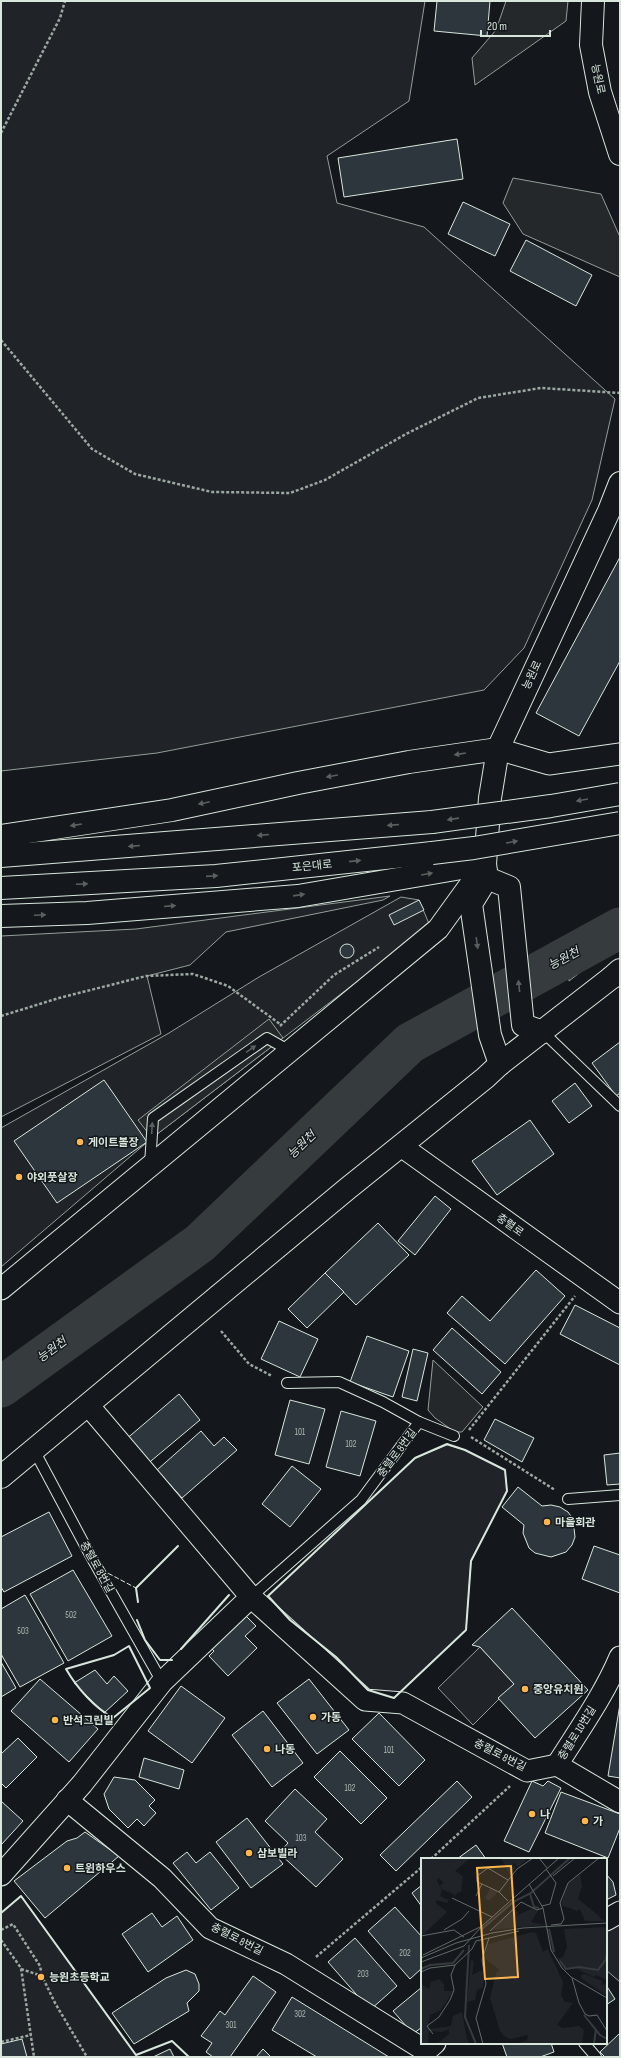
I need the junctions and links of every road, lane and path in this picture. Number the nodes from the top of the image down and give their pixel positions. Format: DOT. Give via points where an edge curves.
graph roads {
  1 [pos="65,1"];
  2 [pos="593,1"];
  3 [pos="1,133"];
  4 [pos="620,154"];
  5 [pos="1,340"];
  6 [pos="620,393"];
  7 [pos="620,483"];
  8 [pos="498,749"];
  9 [pos="620,754"];
  10 [pos="620,794"];
  11 [pos="620,823"];
  12 [pos="1,836"];
  13 [pos="1,856"];
  14 [pos="486,871"];
  15 [pos="1,888"];
  16 [pos="1,916"];
  17 [pos="384,943"];
  18 [pos="617,974"];
  19 [pos="1,1016"];
  20 [pos="281,1025"];
  21 [pos="533,1028"];
  22 [pos="267,1038"];
  23 [pos="290,1051"];
  24 [pos="500,1064"];
  25 [pos="620,1106"];
  26 [pos="401,1146"];
  27 [pos="150,1167"];
  28 [pos="587,1280"];
  29 [pos="1,1290"];
  30 [pos="620,1303"];
  31 [pos="221,1331"];
  32 [pos="287,1383"];
  33 [pos="88,1405"];
  34 [pos="419,1422"];
  35 [pos="454,1436"];
  36 [pos="34,1450"];
  37 [pos="1,1477"];
  38 [pos="620,1495"];
  39 [pos="568,1499"];
  40 [pos="251,1597"];
  41 [pos="620,1657"];
  42 [pos="162,1682"];
  43 [pos="557,1765"];
  44 [pos="527,1771"];
  45 [pos="68,1800"];
  46 [pos="620,1802"];
  47 [pos="431,1858"];
  48 [pos="421,1868"];
  49 [pos="1,1875"];
  50 [pos="620,1912"];
  51 [pos="607,1919"];
  52 [pos="1,1930"];
  53 [pos="1,1940"];
  54 [pos="21,1968"];
  55 [pos="299,1972"];
  56 [pos="42,1976"];
  57 [pos="31,2035"];
  58 [pos="1,2042"];
  59 [pos="421,2042"];
  60 [pos="585,2044"];
  61 [pos="34,2057"];
  62 [pos="87,2057"];
  63 [pos="596,2057"];
  1 -- 3 [label="path" via="60,18"];
  2 -- 4 [label="main road, 능원로" via="591,44 600,92"];
  5 -- 6 [label="path" via="92,449 135,474 212,492 290,493 326,480 406,434 478,398 541,388"];
  7 -- 8 [label="main road, 능원로" via="609,512"];
  8 -- 9 [label="street" via="549,764"];
  8 -- 12 [label="main road, one-way" via="409,762 172,810"];
  8 -- 14 [label="main road, 능원로" via="490,798"];
  10 -- 13 [label="main road, one-way, bridge" via="432,822"];
  15 -- 11 [label="main road, 포은대로, one-way, bridge" via="216,876 474,848"];
  16 -- 14 [label="main road, one-way" via="87,913 298,896"];
  21 -- 14 [label="main road, one-way" via="509,887"];
  14 -- 23 [label="street" via="438,929"];
  14 -- 24 [label="main road, 능원로, one-way" via="471,904 490,1035"];
  17 -- 20 [label="path" via="334,976"];
  18 -- 21 [label="main road"];
  19 -- 20 [label="path" via="146,976 194,974 228,986"];
  20 -- 22 [label="path"];
  21 -- 24 [label="main road"];
  21 -- 25 [label="lane"];
  22 -- 23 [label="lane"];
  27 -- 22 [label="lane, one-way" via="153,1118"];
  23 -- 27 [label="street"];
  24 -- 26 [label="main road"];
  26 -- 28 [label="street, 충렬로"];
  26 -- 33 [label="main road"];
  27 -- 29 [label="street"];
  28 -- 30 [label="street, 충렬로"];
  28 -- 39 [label="path" via="466,1434"];
  31 -- 32 [label="path" via="249,1364"];
  32 -- 34 [label="lane, 충렬로 8번길" via="339,1382"];
  33 -- 36 [label="main road"];
  33 -- 40 [label="street, 충렬로 8번길"];
  34 -- 35 [label="lane, 충렬로 8번길"];
  34 -- 40 [label="lane, 충렬로 8번길" via="361,1500"];
  36 -- 37 [label="main road"];
  36 -- 42 [label="lane, 충렬로 8번길"];
  38 -- 39 [label="lane"];
  40 -- 42 [label="street, 충렬로 8번길"];
  40 -- 44 [label="street, 충렬로 8번길" via="365,1700 403,1703"];
  41 -- 43 [label="street, 충렬로 10번길" via="614,1672"];
  42 -- 45 [label="street, 충렬로 8번길"];
  43 -- 44 [label="street, 충렬로 8번길"];
  43 -- 46 [label="street, 충렬로 10번길"];
  44 -- 47 [label="path"];
  45 -- 49 [label="street, 충렬로 8번길"];
  45 -- 55 [label="street, 충렬로 8번길" via="162,1878 210,1928"];
  48 -- 55 [label="path"];
  50 -- 51 [label="street"];
  52 -- 56 [label="path" via="13,1924 40,1966"];
  53 -- 54 [label="path"];
  54 -- 56 [label="path"];
  54 -- 57 [label="path"];
  55 -- 59 [label="street, 충렬로 8번길"];
  56 -- 62 [label="path"];
  57 -- 58 [label="path"];
  57 -- 61 [label="path"];
  60 -- 63 [label="lane"];
}
